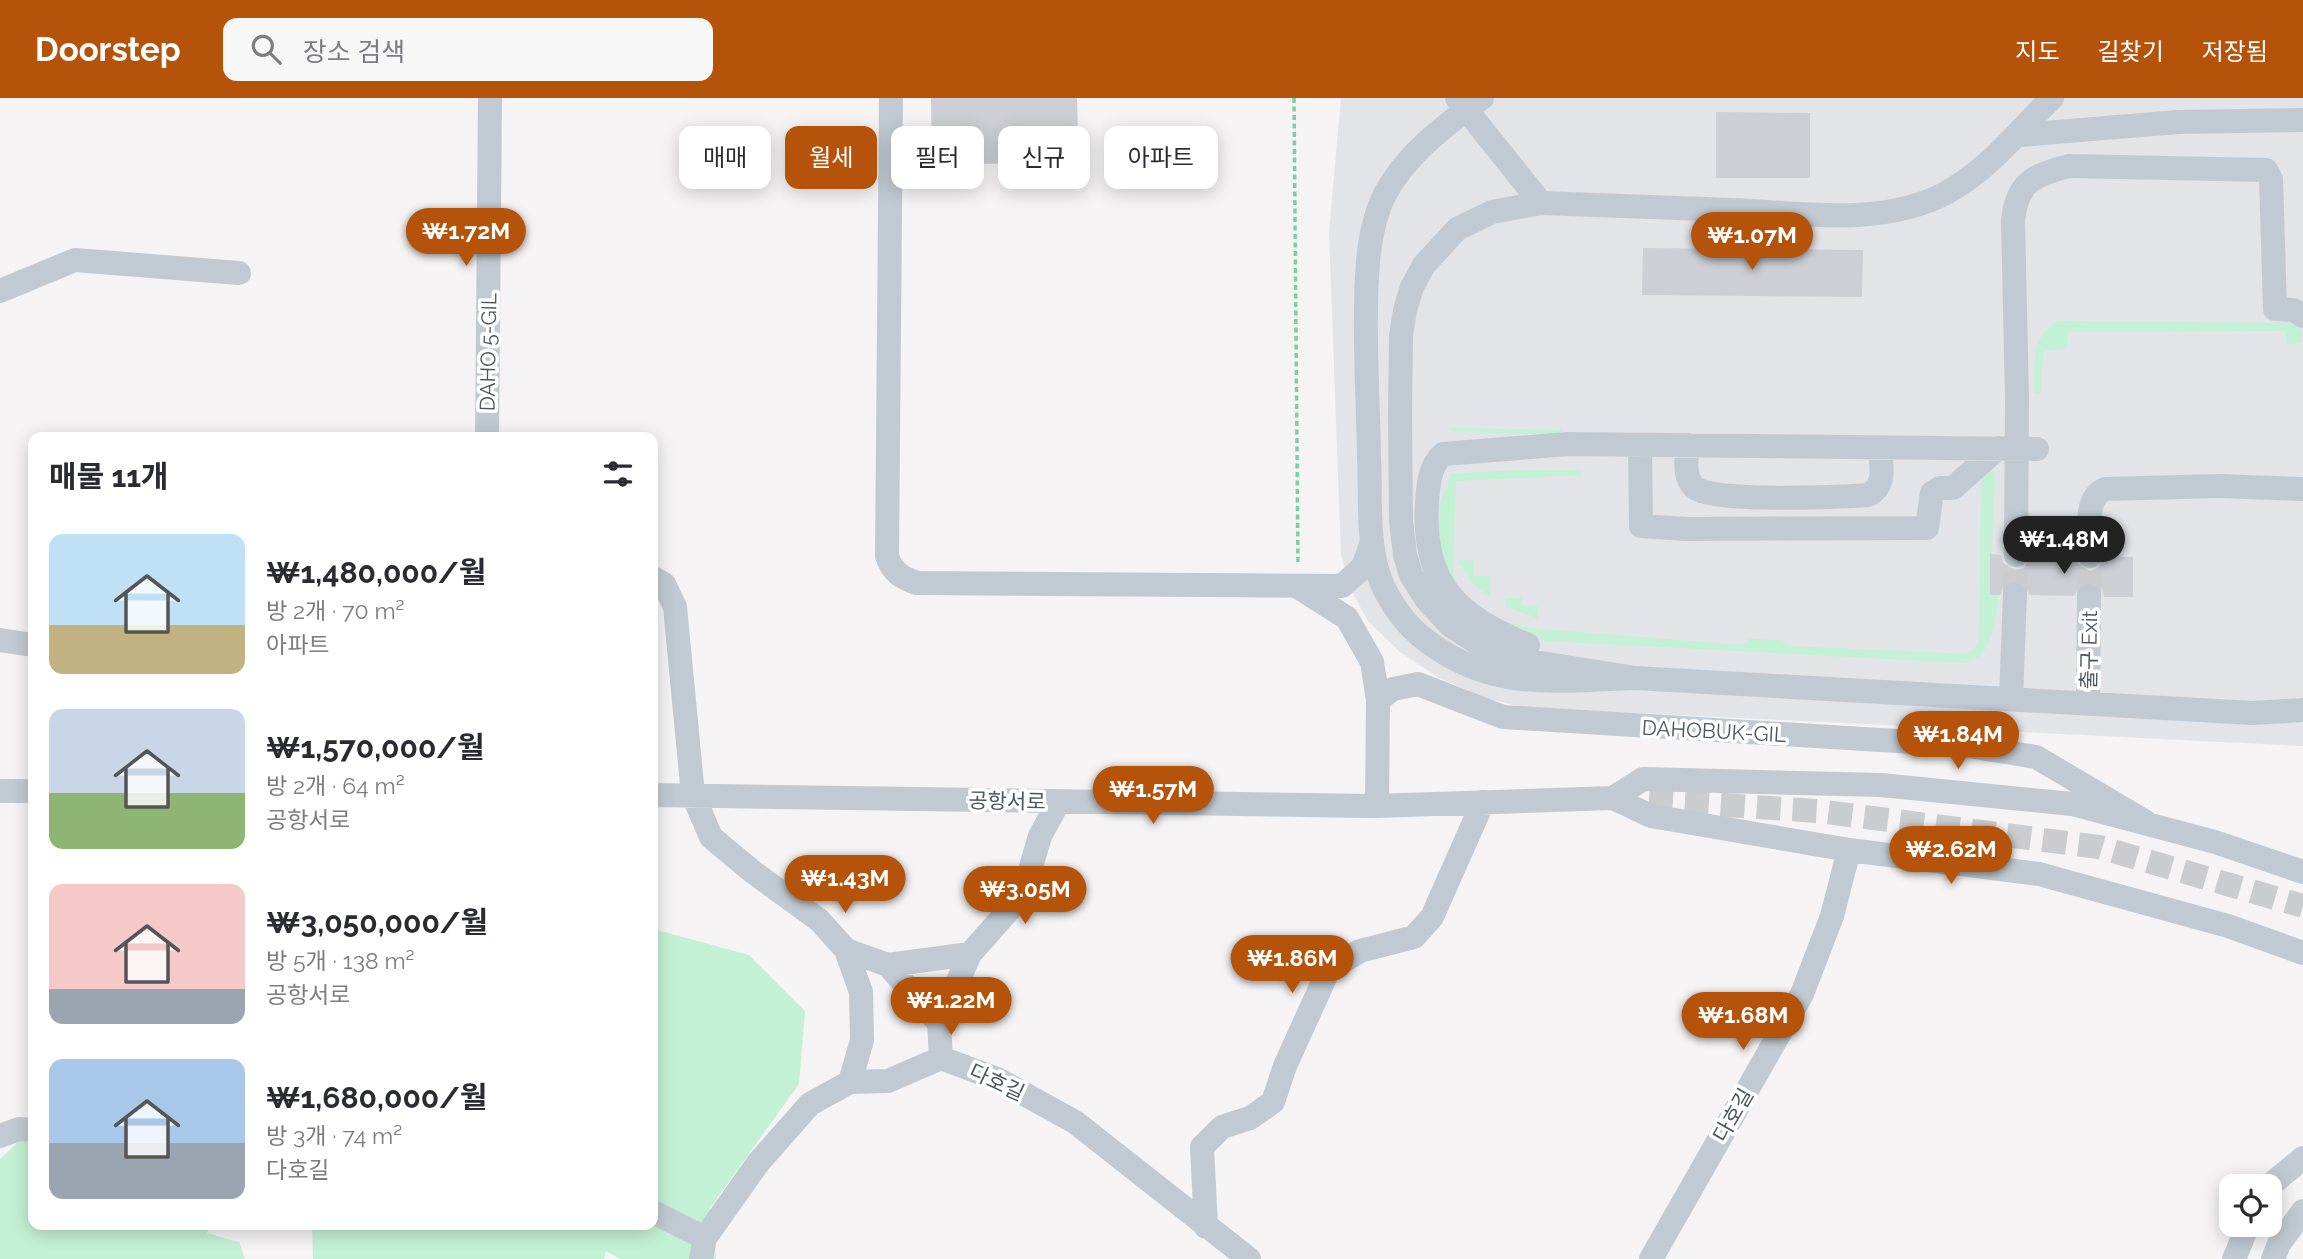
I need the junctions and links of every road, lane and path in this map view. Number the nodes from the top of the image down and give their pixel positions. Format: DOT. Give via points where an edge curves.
graph roads {
  1 [pos="490,98"];
  2 [pos="891,98"];
  3 [pos="1293,98"];
  4 [pos="1457,98"];
  5 [pos="1482,98"];
  6 [pos="2053,98"];
  7 [pos="2303,120"];
  8 [pos="2020,135"];
  9 [pos="1541,203"];
  10 [pos="239,273"];
  11 [pos="0,290"];
  12 [pos="2303,316"];
  13 [pos="487,432"];
  14 [pos="1640,445"];
  15 [pos="1687,446"];
  16 [pos="1880,448"];
  17 [pos="2017,449"];
  18 [pos="2303,473"];
  19 [pos="2303,489"];
  20 [pos="1372,542"];
  21 [pos="2016,555"];
  22 [pos="2090,556"];
  23 [pos="658,581"];
  24 [pos="1298,587"];
  25 [pos="2015,595"];
  26 [pos="2089,596"];
  27 [pos="0,640"];
  28 [pos="28,644"];
  29 [pos="1587,670"];
  30 [pos="1635,678"];
  31 [pos="2011,698"];
  32 [pos="1378,700"];
  33 [pos="2088,703"];
  34 [pos="2303,710"];
  35 [pos="0,791"];
  36 [pos="28,791"];
  37 [pos="658,795"];
  38 [pos="693,795"];
  39 [pos="1612,798"];
  40 [pos="1483,802"];
  41 [pos="1058,803"];
  42 [pos="1377,806"];
  43 [pos="2146,822"];
  44 [pos="1849,850"];
  45 [pos="2303,872"];
  46 [pos="846,950"];
  47 [pos="2303,953"];
  48 [pos="970,954"];
  49 [pos="888,965"];
  50 [pos="939,1023"];
  51 [pos="941,1058"];
  52 [pos="850,1082"];
  53 [pos="28,1130"];
  54 [pos="0,1136"];
  55 [pos="2303,1158"];
  56 [pos="2282,1175"];
  57 [pos="2303,1211"];
  58 [pos="658,1216"];
  59 [pos="1206,1227"];
  60 [pos="2243,1237"];
  61 [pos="703,1249"];
  62 [pos="1227,1252"];
  63 [pos="1249,1259"];
  64 [pos="1651,1259"];
  65 [pos="2234,1259"];
  66 [pos="2273,1259"];
  1 -- 13 [label="street, DAHO 5-GIL"];
  2 -- 24 [label="street" via="890,566 904,579 917,583"];
  3 -- 24 [label="path"];
  4 -- 9 [label="street"];
  5 -- 20 [label="street, bridge" via="1432,135 1386,193 1374,224 1368,261 1367,363"];
  6 -- 8 [label="street"];
  7 -- 8 [label="street" via="2178,122"];
  8 -- 9 [label="street" via="1944,194 1873,214"];
  9 -- 29 [label="street" via="1473,219 1441,244 1412,287 1401,336 1401,521 1411,575 1426,600 1450,625 1493,649 1529,661"];
  10 -- 11 [label="street" via="75,260"];
  12 -- 17 [label="street" via="2275,309 2272,179 2266,170 2084,165 2041,176 2022,187 2014,204"];
  14 -- 15 [label="street"];
  14 -- 17 [label="street" via="1641,526 1686,529 1927,528 1932,493 1953,488"];
  14 -- 29 [label="street" via="1452,451 1438,459 1429,483 1429,549 1432,567 1445,589 1472,618 1498,633"];
  15 -- 16 [label="street"];
  15 -- 16 [label="street" via="1686,475 1696,489 1707,495 1733,496 1868,495 1882,481"];
  16 -- 17 [label="street"];
  17 -- 21 [label="street"];
  18 -- 19 [label="street"];
  19 -- 22 [label="street" via="2105,489 2091,503"];
  20 -- 24 [label="street" via="1363,568 1342,586"];
  20 -- 30 [label="street, bridge" via="1388,596 1416,633 1444,654 1501,678"];
  23 -- 38 [label="street" via="675,607"];
  24 -- 32 [label="street" via="1348,618 1372,662"];
  25 -- 31 [label="street"];
  26 -- 33 [label="street, 출구 Exit"];
  27 -- 28 [label="street"];
  29 -- 30 [label="street"];
  30 -- 31 [label="street"];
  31 -- 33 [label="street"];
  32 -- 42 [label="street"];
  32 -- 43 [label="street, DAHOBUK-GIL" via="1393,689 1419,684 1503,717 1975,747 2036,757"];
  33 -- 34 [label="street" via="2252,713"];
  35 -- 36 [label="street"];
  37 -- 38 [label="street, 공항서로"];
  38 -- 41 [label="street, 공항서로"];
  38 -- 46 [label="street" via="711,836 819,920"];
  39 -- 40 [label="street, 공항서로"];
  39 -- 43 [label="street" via="1643,779 1881,785 2072,804"];
  39 -- 44 [label="street" via="1650,816"];
  40 -- 42 [label="street, 공항서로"];
  40 -- 59 [label="street" via="1432,917 1414,937 1360,951 1329,969 1284,1066 1273,1102 1250,1118 1222,1127 1202,1147"];
  41 -- 42 [label="street, 공항서로"];
  41 -- 48 [label="street" via="1040,836 1023,894"];
  43 -- 45 [label="street"];
  44 -- 47 [label="street" via="2039,874 2228,926"];
  44 -- 64 [label="street, 다호길" via="1832,916 1802,994"];
  46 -- 49 [label="street"];
  46 -- 52 [label="street" via="861,992 862,1040"];
  48 -- 49 [label="street"];
  48 -- 50 [label="street"];
  49 -- 50 [label="street"];
  50 -- 51 [label="street"];
  51 -- 52 [label="street" via="888,1081"];
  51 -- 59 [label="street, 다호길" via="997,1079 1075,1122"];
  52 -- 61 [label="street" via="810,1104 758,1163"];
  53 -- 54 [label="street"];
  55 -- 56 [label="street"];
  57 -- 66 [label="street"];
  58 -- 61 [label="street"];
  59 -- 62 [label="street, 다호길"];
  60 -- 65 [label="street"];
  62 -- 63 [label="street, 다호길"];
}
